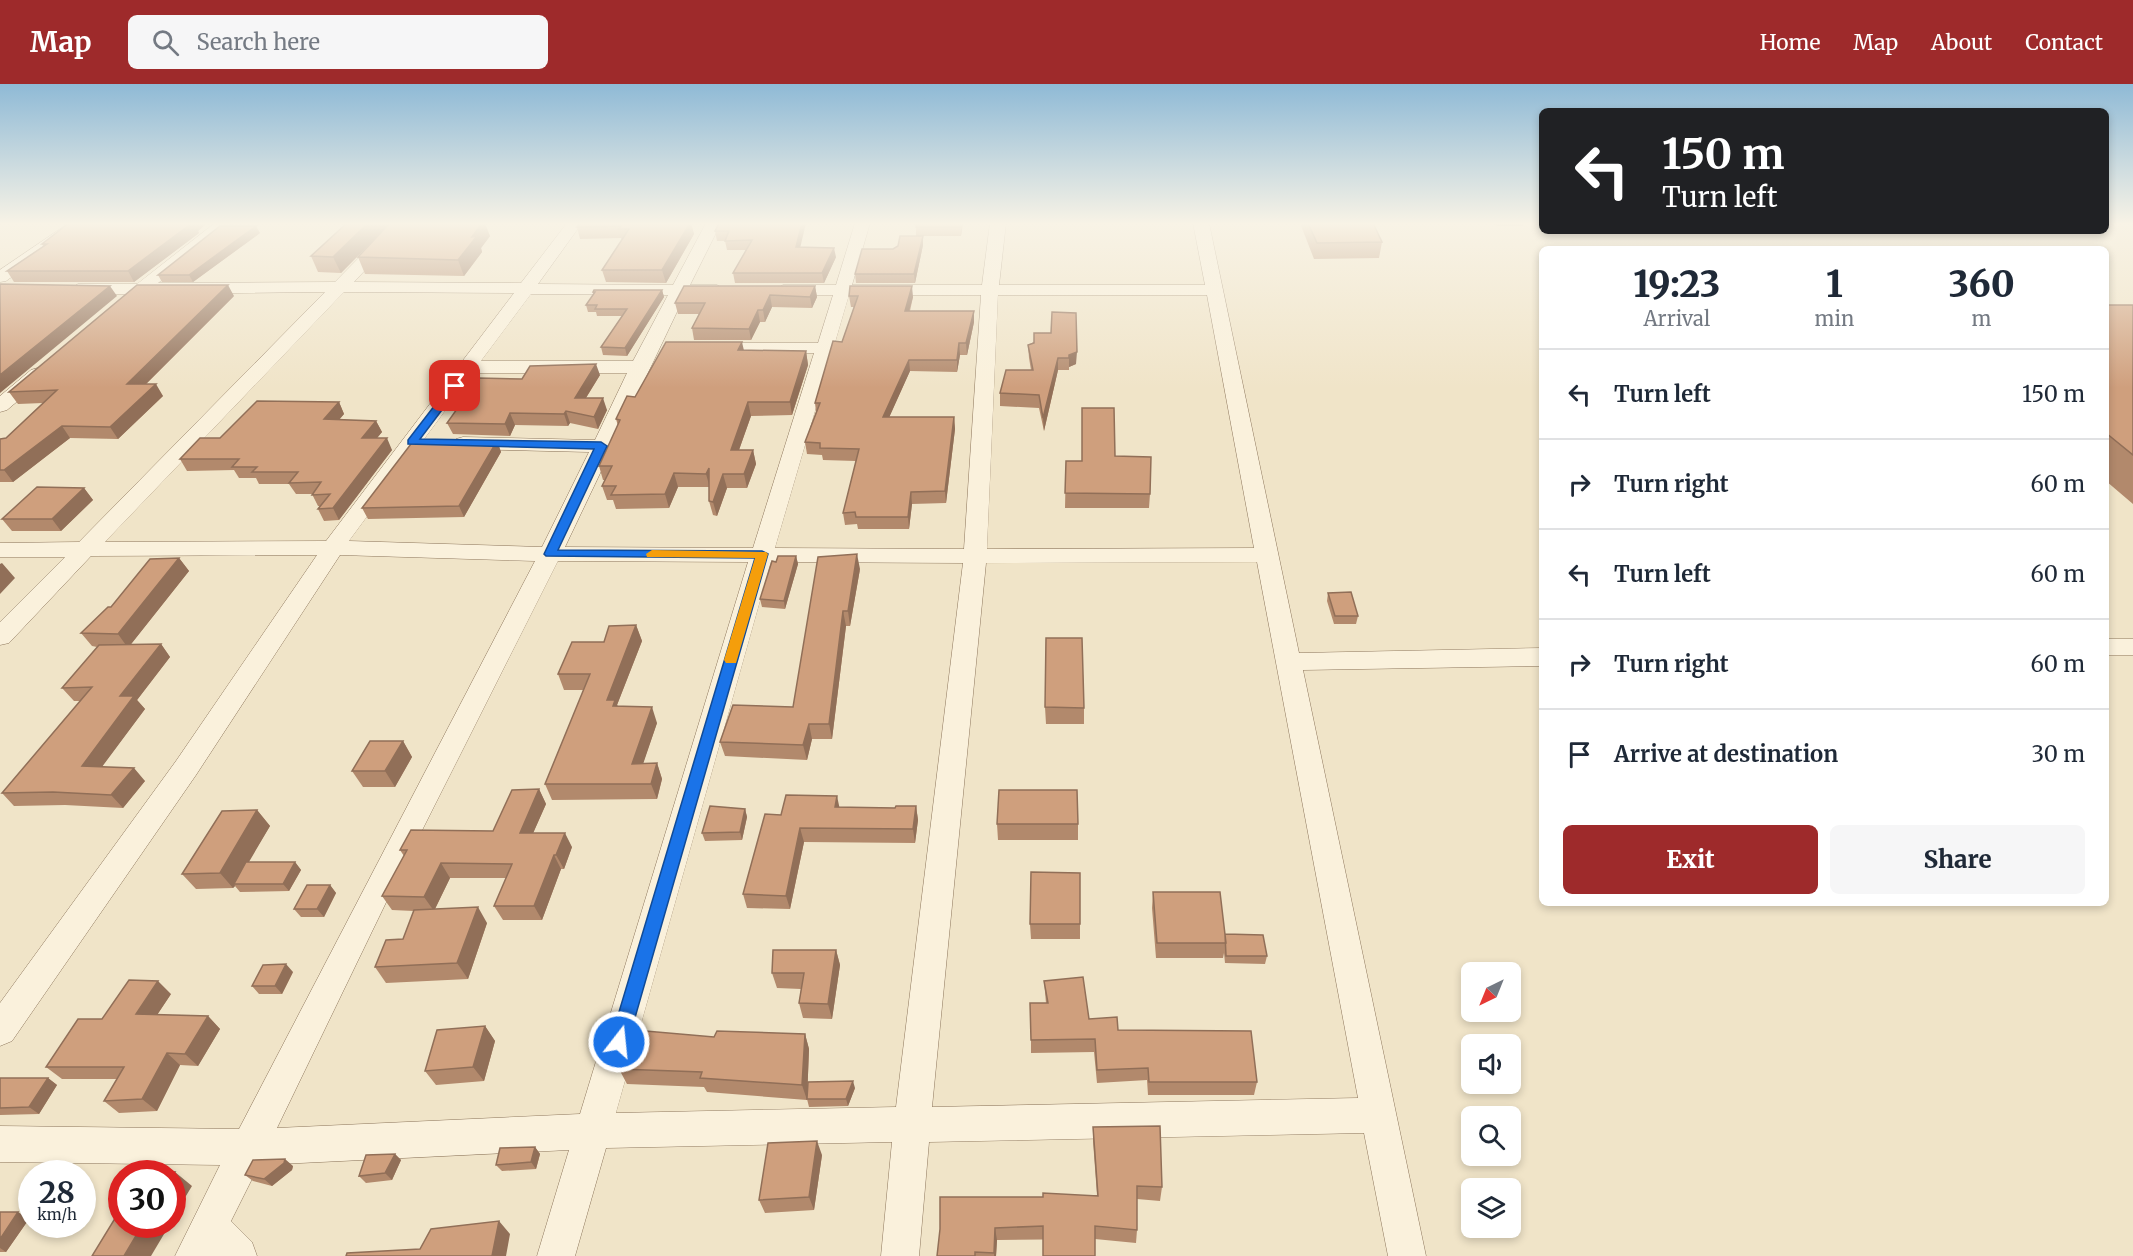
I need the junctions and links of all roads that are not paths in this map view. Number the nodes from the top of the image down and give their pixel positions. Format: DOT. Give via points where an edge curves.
graph roads {
  1 [pos="154,278"];
  2 [pos="350,278"];
  3 [pos="535,278"];
  4 [pos="687,278"];
  5 [pos="846,278"];
  6 [pos="992,278"];
  7 [pos="1212,278"];
  8 [pos="341,287"];
  9 [pos="58,289"];
  10 [pos="139,289"];
  11 [pos="526,289"];
  12 [pos="681,290"];
  13 [pos="738,290"];
  14 [pos="761,290"];
  15 [pos="842,290"];
  16 [pos="1214,290"];
  17 [pos="990,291"];
  18 [pos="122,304"];
  19 [pos="649,348"];
  20 [pos="672,348"];
  21 [pos="696,348"];
  22 [pos="825,348"];
  23 [pos="52,362"];
  24 [pos="470,367"];
  25 [pos="639,367"];
  26 [pos="0,406"];
  27 [pos="412,442"];
  28 [pos="601,446"];
  29 [pos="85,548"];
  30 [pos="333,548"];
  31 [pos="0,550"];
  32 [pos="550,554"];
  33 [pos="762,554"];
  34 [pos="1267,555"];
  35 [pos="975,556"];
  36 [pos="0,638"];
  37 [pos="2109,647"];
  38 [pos="2133,647"];
  39 [pos="1539,657"];
  40 [pos="1288,662"];
  41 [pos="0,1030"];
  42 [pos="1379,1115"];
  43 [pos="912,1125"];
  44 [pos="593,1131"];
  45 [pos="0,1144"];
  46 [pos="250,1146"];
  47 [pos="201,1241"];
  48 [pos="238,1256"];
  49 [pos="556,1256"];
  50 [pos="900,1256"];
  51 [pos="1407,1256"];
  1 -- 10 [label="street"];
  2 -- 8 [label="street"];
  3 -- 11 [label="street"];
  4 -- 12 [label="street"];
  5 -- 15 [label="street"];
  6 -- 17 [label="street"];
  7 -- 16 [label="street"];
  8 -- 10 [label="street"];
  8 -- 11 [label="street"];
  8 -- 29 [label="street"];
  9 -- 10 [label="street"];
  10 -- 18 [label="street"];
  11 -- 12 [label="street"];
  11 -- 24 [label="street"];
  12 -- 13 [label="street"];
  12 -- 19 [label="street"];
  14 -- 15 [label="street"];
  15 -- 17 [label="street"];
  15 -- 22 [label="street"];
  16 -- 17 [label="street"];
  16 -- 34 [label="street"];
  17 -- 35 [label="street"];
  19 -- 20 [label="street"];
  19 -- 25 [label="street"];
  21 -- 22 [label="street"];
  22 -- 33 [label="street"];
  23 -- 26 [label="street"];
  24 -- 25 [label="street"];
  24 -- 27 [label="street"];
  25 -- 28 [label="street"];
  27 -- 28 [label="street"];
  27 -- 30 [label="street"];
  28 -- 32 [label="street"];
  29 -- 30 [label="street"];
  29 -- 31 [label="street"];
  29 -- 36 [label="street"];
  30 -- 32 [label="street"];
  30 -- 41 [label="street" via="186,768"];
  32 -- 33 [label="street"];
  32 -- 46 [label="street"];
  33 -- 35 [label="street"];
  33 -- 44 [label="street"];
  34 -- 35 [label="street"];
  34 -- 40 [label="street"];
  35 -- 43 [label="street"];
  37 -- 38 [label="street"];
  39 -- 40 [label="street"];
  40 -- 42 [label="street"];
  42 -- 43 [label="street"];
  42 -- 51 [label="street"];
  43 -- 44 [label="street"];
  43 -- 50 [label="street"];
  44 -- 46 [label="street"];
  44 -- 49 [label="street"];
  45 -- 46 [label="street"];
  46 -- 47 [label="street"];
  47 -- 48 [label="street"];
}
